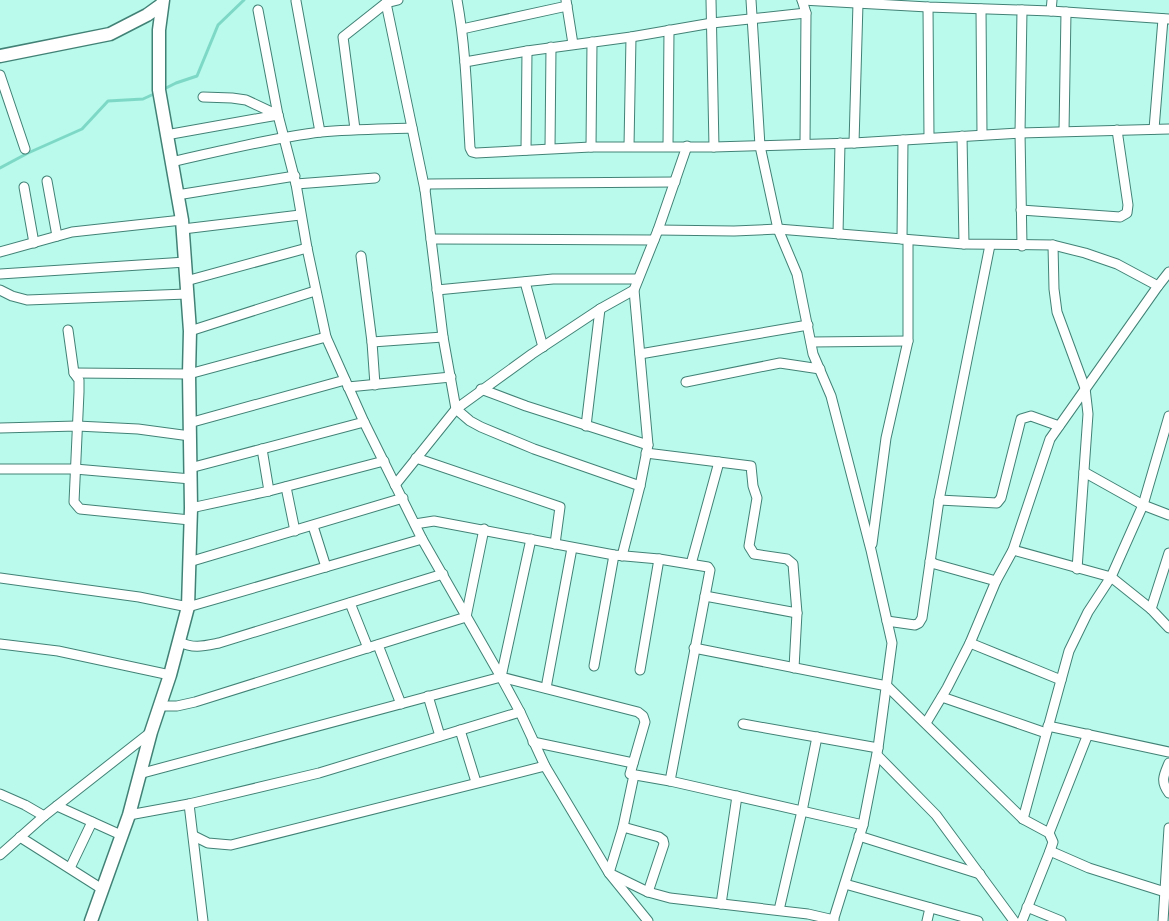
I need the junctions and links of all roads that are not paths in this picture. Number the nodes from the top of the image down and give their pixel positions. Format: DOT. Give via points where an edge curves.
graph roads {
  1 [pos="398,0"];
  2 [pos="457,0"];
  3 [pos="711,0"];
  4 [pos="751,0"];
  5 [pos="802,0"];
  6 [pos="807,0"];
  7 [pos="1052,0"];
  8 [pos="296,1"];
  9 [pos="162,2"];
  10 [pos="386,3"];
  11 [pos="566,3"];
  12 [pos="858,3"];
  13 [pos="928,7"];
  14 [pos="981,8"];
  15 [pos="258,10"];
  16 [pos="1022,10"];
  17 [pos="1051,11"];
  18 [pos="1066,12"];
  19 [pos="806,13"];
  20 [pos="753,19"];
  21 [pos="1166,19"];
  22 [pos="712,23"];
  23 [pos="462,30"];
  24 [pos="669,30"];
  25 [pos="631,37"];
  26 [pos="592,42"];
  27 [pos="573,44"];
  28 [pos="551,47"];
  29 [pos="526,51"];
  30 [pos="0,56"];
  31 [pos="466,62"];
  32 [pos="0,75"];
  33 [pos="203,97"];
  34 [pos="278,115"];
  35 [pos="412,128"];
  36 [pos="355,129"];
  37 [pos="1154,129"];
  38 [pos="1169,129"];
  39 [pos="1117,130"];
  40 [pos="1064,131"];
  41 [pos="320,132"];
  42 [pos="1020,133"];
  43 [pos="166,135"];
  44 [pos="982,135"];
  45 [pos="962,136"];
  46 [pos="283,138"];
  47 [pos="929,138"];
  48 [pos="903,140"];
  49 [pos="840,143"];
  50 [pos="854,143"];
  51 [pos="805,144"];
  52 [pos="629,146"];
  53 [pos="668,146"];
  54 [pos="687,146"];
  55 [pos="760,146"];
  56 [pos="591,147"];
  57 [pos="714,147"];
  58 [pos="550,148"];
  59 [pos="25,149"];
  60 [pos="526,150"];
  61 [pos="171,162"];
  62 [pos="375,178"];
  63 [pos="296,180"];
  64 [pos="47,181"];
  65 [pos="675,182"];
  66 [pos="24,187"];
  67 [pos="425,190"];
  68 [pos="177,195"];
  69 [pos="1021,210"];
  70 [pos="300,215"];
  71 [pos="182,225"];
  72 [pos="778,229"];
  73 [pos="658,230"];
  74 [pos="838,234"];
  75 [pos="57,236"];
  76 [pos="431,239"];
  77 [pos="654,240"];
  78 [pos="905,240"];
  79 [pos="34,243"];
  80 [pos="964,244"];
  81 [pos="990,245"];
  82 [pos="1053,245"];
  83 [pos="1022,246"];
  84 [pos="307,248"];
  85 [pos="0,252"];
  86 [pos="361,256"];
  87 [pos="186,262"];
  88 [pos="1169,272"];
  89 [pos="0,274"];
  90 [pos="638,279"];
  91 [pos="525,282"];
  92 [pos="1158,286"];
  93 [pos="186,288"];
  94 [pos="0,290"];
  95 [pos="315,290"];
  96 [pos="437,290"];
  97 [pos="634,290"];
  98 [pos="600,309"];
  99 [pos="808,325"];
  100 [pos="68,330"];
  101 [pos="190,331"];
  102 [pos="443,336"];
  103 [pos="326,337"];
  104 [pos="908,341"];
  105 [pos="372,342"];
  106 [pos="811,342"];
  107 [pos="543,347"];
  108 [pos="640,354"];
  109 [pos="820,369"];
  110 [pos="74,373"];
  111 [pos="189,374"];
  112 [pos="451,377"];
  113 [pos="686,382"];
  114 [pos="347,383"];
  115 [pos="375,385"];
  116 [pos="1084,388"];
  117 [pos="481,389"];
  118 [pos="456,409"];
  119 [pos="1169,416"];
  120 [pos="364,422"];
  121 [pos="77,426"];
  122 [pos="586,426"];
  123 [pos="1059,426"];
  124 [pos="0,428"];
  125 [pos="190,429"];
  126 [pos="262,449"];
  127 [pos="647,449"];
  128 [pos="416,458"];
  129 [pos="384,461"];
  130 [pos="719,462"];
  131 [pos="0,469"];
  132 [pos="75,469"];
  133 [pos="1084,472"];
  134 [pos="190,473"];
  135 [pos="395,484"];
  136 [pos="640,486"];
  137 [pos="286,487"];
  138 [pos="269,491"];
  139 [pos="402,498"];
  140 [pos="939,500"];
  141 [pos="1143,504"];
  142 [pos="191,514"];
  143 [pos="1169,515"];
  144 [pos="415,524"];
  145 [pos="313,526"];
  146 [pos="484,529"];
  147 [pos="295,531"];
  148 [pos="422,539"];
  149 [pos="531,539"];
  150 [pos="555,544"];
  151 [pos="572,548"];
  152 [pos="871,550"];
  153 [pos="1013,550"];
  154 [pos="1169,553"];
  155 [pos="618,555"];
  156 [pos="659,559"];
  157 [pos="930,561"];
  158 [pos="190,562"];
  159 [pos="691,564"];
  160 [pos="326,567"];
  161 [pos="1077,568"];
  162 [pos="442,574"];
  163 [pos="1111,577"];
  164 [pos="0,578"];
  165 [pos="996,581"];
  166 [pos="705,596"];
  167 [pos="350,603"];
  168 [pos="188,607"];
  169 [pos="1151,609"];
  170 [pos="797,613"];
  171 [pos="466,618"];
  172 [pos="887,621"];
  173 [pos="1169,628"];
  174 [pos="180,642"];
  175 [pos="970,643"];
  176 [pos="0,644"];
  177 [pos="378,645"];
  178 [pos="368,648"];
  179 [pos="694,648"];
  180 [pos="594,666"];
  181 [pos="794,668"];
  182 [pos="640,670"];
  183 [pos="170,675"];
  184 [pos="501,677"];
  185 [pos="1061,680"];
  186 [pos="887,686"];
  187 [pos="546,688"];
  188 [pos="428,696"];
  189 [pos="942,696"];
  190 [pos="401,704"];
  191 [pos="159,706"];
  192 [pos="520,712"];
  193 [pos="926,723"];
  194 [pos="743,724"];
  195 [pos="1047,729"];
  196 [pos="460,730"];
  197 [pos="151,732"];
  198 [pos="1088,734"];
  199 [pos="440,736"];
  200 [pos="817,737"];
  201 [pos="533,742"];
  202 [pos="878,752"];
  203 [pos="1169,752"];
  204 [pos="633,763"];
  205 [pos="1169,763"];
  206 [pos="545,766"];
  207 [pos="139,774"];
  208 [pos="634,775"];
  209 [pos="670,781"];
  210 [pos="476,782"];
  211 [pos="1169,793"];
  212 [pos="0,794"];
  213 [pos="737,796"];
  214 [pos="189,804"];
  215 [pos="56,806"];
  216 [pos="802,811"];
  217 [pos="129,815"];
  218 [pos="44,816"];
  219 [pos="1023,819"];
  220 [pos="92,822"];
  221 [pos="863,825"];
  222 [pos="623,827"];
  223 [pos="1169,828"];
  224 [pos="1049,833"];
  225 [pos="122,835"];
  226 [pos="194,836"];
  227 [pos="859,836"];
  228 [pos="20,837"];
  229 [pos="1050,851"];
  230 [pos="0,854"];
  231 [pos="1168,854"];
  232 [pos="70,868"];
  233 [pos="609,872"];
  234 [pos="981,874"];
  235 [pos="845,884"];
  236 [pos="102,889"];
  237 [pos="648,892"];
  238 [pos="1165,892"];
  239 [pos="721,904"];
  240 [pos="1027,907"];
  241 [pos="930,908"];
  242 [pos="779,910"];
  243 [pos="834,920"];
  244 [pos="91,921"];
  245 [pos="203,921"];
  246 [pos="648,921"];
  247 [pos="927,921"];
  248 [pos="978,921"];
  249 [pos="1014,921"];
  250 [pos="1022,921"];
  251 [pos="1061,921"];
  252 [pos="1163,921"];
  1 -- 10 [label="street"];
  2 -- 23 [label="street"];
  3 -- 22 [label="street"];
  4 -- 20 [label="street"];
  5 -- 6 [label="street"];
  5 -- 19 [label="street"];
  6 -- 12 [label="street"];
  7 -- 17 [label="street"];
  8 -- 41 [label="street"];
  9 -- 30 [label="street" via="110,34"];
  9 -- 43 [label="street" via="158,90"];
  10 -- 35 [label="street"];
  10 -- 36 [label="street" via="343,37"];
  11 -- 23 [label="street"];
  11 -- 27 [label="street"];
  12 -- 13 [label="street"];
  12 -- 50 [label="street"];
  13 -- 14 [label="street"];
  13 -- 47 [label="street"];
  14 -- 16 [label="street"];
  14 -- 44 [label="street"];
  15 -- 34 [label="street"];
  16 -- 17 [label="street"];
  16 -- 42 [label="street"];
  17 -- 18 [label="street"];
  18 -- 21 [label="street"];
  18 -- 40 [label="street"];
  19 -- 20 [label="street"];
  19 -- 51 [label="street"];
  20 -- 22 [label="street"];
  20 -- 55 [label="street"];
  21 -- 37 [label="street"];
  22 -- 24 [label="street"];
  22 -- 57 [label="street"];
  23 -- 31 [label="street"];
  24 -- 25 [label="street"];
  24 -- 53 [label="street"];
  25 -- 26 [label="street"];
  25 -- 52 [label="street"];
  26 -- 27 [label="street"];
  26 -- 56 [label="street"];
  27 -- 28 [label="street"];
  28 -- 29 [label="street"];
  28 -- 58 [label="street"];
  29 -- 31 [label="street"];
  29 -- 60 [label="street"];
  31 -- 60 [label="street" via="472,152"];
  32 -- 59 [label="street"];
  33 -- 34 [label="street" via="246,100"];
  34 -- 43 [label="street"];
  34 -- 46 [label="street"];
  35 -- 36 [label="street"];
  35 -- 67 [label="street"];
  36 -- 41 [label="street"];
  37 -- 38 [label="street"];
  37 -- 39 [label="street"];
  39 -- 40 [label="street"];
  39 -- 69 [label="street" via="1127,213 1120,217"];
  40 -- 42 [label="street"];
  41 -- 46 [label="street"];
  42 -- 44 [label="street"];
  42 -- 69 [label="street"];
  43 -- 61 [label="street"];
  44 -- 45 [label="street"];
  45 -- 47 [label="street"];
  45 -- 80 [label="street"];
  46 -- 61 [label="street"];
  46 -- 63 [label="street"];
  47 -- 48 [label="street"];
  48 -- 50 [label="street"];
  48 -- 78 [label="street"];
  49 -- 50 [label="street"];
  49 -- 51 [label="street"];
  49 -- 74 [label="street"];
  51 -- 55 [label="street"];
  52 -- 53 [label="street"];
  52 -- 56 [label="street"];
  53 -- 54 [label="street"];
  54 -- 57 [label="street"];
  54 -- 65 [label="street"];
  55 -- 57 [label="street"];
  55 -- 72 [label="street"];
  56 -- 58 [label="street"];
  58 -- 60 [label="street"];
  61 -- 68 [label="street"];
  62 -- 63 [label="street"];
  63 -- 68 [label="street"];
  63 -- 70 [label="street"];
  64 -- 75 [label="street"];
  65 -- 67 [label="street" via="429,184"];
  65 -- 73 [label="street"];
  66 -- 79 [label="street"];
  67 -- 76 [label="street"];
  68 -- 71 [label="street"];
  69 -- 83 [label="street"];
  70 -- 71 [label="street"];
  70 -- 84 [label="street"];
  71 -- 75 [label="street" via="72,232"];
  71 -- 87 [label="street"];
  72 -- 73 [label="street"];
  72 -- 74 [label="street"];
  72 -- 99 [label="street" via="797,274"];
  73 -- 77 [label="street"];
  74 -- 78 [label="street"];
  75 -- 79 [label="street"];
  76 -- 77 [label="street"];
  76 -- 96 [label="street"];
  77 -- 90 [label="street"];
  78 -- 80 [label="street"];
  78 -- 104 [label="street"];
  79 -- 85 [label="street"];
  80 -- 81 [label="street"];
  81 -- 83 [label="street"];
  81 -- 140 [label="street"];
  82 -- 83 [label="street"];
  82 -- 92 [label="street" via="1117,264"];
  82 -- 116 [label="street" via="1057,312"];
  84 -- 93 [label="street"];
  84 -- 95 [label="street"];
  86 -- 105 [label="street"];
  87 -- 89 [label="street"];
  87 -- 93 [label="street"];
  88 -- 92 [label="street"];
  90 -- 91 [label="street"];
  90 -- 97 [label="street"];
  91 -- 96 [label="street"];
  91 -- 107 [label="street"];
  92 -- 116 [label="street"];
  93 -- 94 [label="street" via="27,300"];
  93 -- 101 [label="street"];
  95 -- 101 [label="street"];
  95 -- 103 [label="street"];
  96 -- 102 [label="street"];
  97 -- 98 [label="street"];
  97 -- 108 [label="street"];
  98 -- 107 [label="street"];
  98 -- 122 [label="street"];
  99 -- 106 [label="street"];
  99 -- 108 [label="street"];
  100 -- 110 [label="street"];
  101 -- 111 [label="street"];
  102 -- 105 [label="street"];
  102 -- 112 [label="street"];
  103 -- 111 [label="street"];
  103 -- 114 [label="street"];
  104 -- 106 [label="street"];
  104 -- 152 [label="street" via="886,438"];
  105 -- 115 [label="street"];
  106 -- 109 [label="street"];
  107 -- 117 [label="street"];
  108 -- 127 [label="street"];
  109 -- 113 [label="street" via="780,363"];
  109 -- 152 [label="street" via="831,396"];
  110 -- 111 [label="street"];
  110 -- 121 [label="street" via="78,380"];
  111 -- 125 [label="street"];
  112 -- 115 [label="street"];
  112 -- 118 [label="street"];
  114 -- 115 [label="street"];
  114 -- 120 [label="street"];
  114 -- 125 [label="street"];
  116 -- 123 [label="street"];
  116 -- 133 [label="street" via="1088,414"];
  117 -- 118 [label="street"];
  117 -- 122 [label="street"];
  118 -- 128 [label="street"];
  118 -- 136 [label="street" via="481,427"];
  119 -- 141 [label="street"];
  120 -- 126 [label="street"];
  120 -- 129 [label="street"];
  121 -- 124 [label="street"];
  121 -- 125 [label="street"];
  121 -- 132 [label="street"];
  122 -- 127 [label="street"];
  123 -- 140 [label="street" via="1030,416 1021,419 1001,498 996,503"];
  123 -- 153 [label="street" via="1050,439"];
  125 -- 134 [label="street"];
  126 -- 134 [label="street"];
  126 -- 138 [label="street"];
  127 -- 130 [label="street"];
  127 -- 136 [label="street"];
  128 -- 135 [label="street"];
  128 -- 150 [label="street" via="560,507"];
  129 -- 135 [label="street"];
  129 -- 137 [label="street"];
  130 -- 159 [label="street"];
  130 -- 170 [label="street" via="752,468 757,498 749,546 754,554 787,559 793,564"];
  131 -- 132 [label="street"];
  132 -- 134 [label="street"];
  132 -- 142 [label="street" via="74,502 80,509"];
  133 -- 141 [label="street"];
  133 -- 161 [label="street"];
  134 -- 142 [label="street"];
  135 -- 139 [label="street"];
  136 -- 155 [label="street"];
  137 -- 138 [label="street"];
  137 -- 147 [label="street"];
  138 -- 142 [label="street"];
  139 -- 144 [label="street"];
  139 -- 145 [label="street"];
  140 -- 157 [label="street"];
  141 -- 143 [label="street"];
  141 -- 163 [label="street"];
  142 -- 158 [label="street"];
  144 -- 146 [label="street" via="434,521"];
  144 -- 148 [label="street"];
  145 -- 147 [label="street"];
  145 -- 160 [label="street"];
  146 -- 149 [label="street"];
  146 -- 171 [label="street"];
  147 -- 158 [label="street"];
  148 -- 160 [label="street"];
  148 -- 162 [label="street"];
  149 -- 150 [label="street"];
  149 -- 184 [label="street"];
  150 -- 151 [label="street"];
  151 -- 155 [label="street"];
  151 -- 187 [label="street"];
  152 -- 172 [label="street"];
  153 -- 161 [label="street"];
  153 -- 165 [label="street"];
  154 -- 169 [label="street"];
  155 -- 156 [label="street"];
  155 -- 180 [label="street"];
  156 -- 159 [label="street"];
  156 -- 182 [label="street"];
  157 -- 165 [label="street"];
  157 -- 172 [label="street" via="920,623"];
  158 -- 168 [label="street"];
  159 -- 166 [label="street" via="710,570"];
  160 -- 168 [label="street"];
  161 -- 163 [label="street"];
  162 -- 167 [label="street"];
  162 -- 171 [label="street"];
  163 -- 169 [label="street"];
  163 -- 185 [label="street" via="1088,612 1069,651"];
  164 -- 168 [label="street" via="139,596"];
  165 -- 175 [label="street"];
  166 -- 170 [label="street"];
  166 -- 179 [label="street"];
  167 -- 174 [label="street" via="219,643 201,647"];
  167 -- 178 [label="street"];
  168 -- 174 [label="street"];
  169 -- 173 [label="street"];
  170 -- 181 [label="street"];
  171 -- 177 [label="street"];
  171 -- 184 [label="street"];
  172 -- 186 [label="street" via="892,643"];
  174 -- 183 [label="street"];
  175 -- 185 [label="street"];
  175 -- 189 [label="street"];
  176 -- 183 [label="street" via="58,651"];
  177 -- 178 [label="street"];
  177 -- 190 [label="street"];
  178 -- 191 [label="street" via="196,702"];
  179 -- 181 [label="street"];
  179 -- 209 [label="street"];
  181 -- 186 [label="street"];
  183 -- 191 [label="street"];
  184 -- 187 [label="street"];
  184 -- 188 [label="street"];
  184 -- 192 [label="street"];
  185 -- 195 [label="street"];
  186 -- 193 [label="street"];
  186 -- 202 [label="street"];
  187 -- 204 [label="street" via="643,716 645,722"];
  188 -- 190 [label="street"];
  188 -- 199 [label="street"];
  189 -- 193 [label="street"];
  189 -- 195 [label="street"];
  190 -- 207 [label="street"];
  191 -- 197 [label="street"];
  192 -- 196 [label="street"];
  192 -- 201 [label="street"];
  193 -- 219 [label="street"];
  194 -- 200 [label="street"];
  195 -- 198 [label="street"];
  195 -- 219 [label="street"];
  196 -- 199 [label="street"];
  196 -- 210 [label="street"];
  197 -- 207 [label="street"];
  197 -- 215 [label="street"];
  198 -- 203 [label="street"];
  198 -- 224 [label="street"];
  199 -- 214 [label="street" via="320,773"];
  200 -- 202 [label="street"];
  200 -- 216 [label="street"];
  201 -- 204 [label="street"];
  201 -- 206 [label="street"];
  202 -- 221 [label="street"];
  202 -- 234 [label="street" via="936,815"];
  204 -- 208 [label="street" via="630,774"];
  205 -- 211 [label="street" via="1164,777 1164,786"];
  206 -- 210 [label="street"];
  206 -- 233 [label="street"];
  207 -- 217 [label="street"];
  208 -- 209 [label="street"];
  208 -- 222 [label="street"];
  209 -- 213 [label="street"];
  210 -- 226 [label="street" via="231,845 208,843"];
  212 -- 218 [label="street"];
  213 -- 216 [label="street"];
  213 -- 239 [label="street"];
  214 -- 217 [label="street"];
  214 -- 226 [label="street"];
  215 -- 218 [label="street"];
  215 -- 220 [label="street"];
  216 -- 221 [label="street"];
  216 -- 242 [label="street"];
  217 -- 225 [label="street"];
  218 -- 228 [label="street"];
  219 -- 224 [label="street"];
  220 -- 225 [label="street"];
  220 -- 232 [label="street"];
  221 -- 227 [label="street"];
  222 -- 233 [label="street"];
  222 -- 237 [label="street" via="664,840"];
  223 -- 231 [label="street"];
  224 -- 229 [label="street"];
  225 -- 236 [label="street"];
  226 -- 245 [label="street"];
  227 -- 234 [label="street"];
  227 -- 235 [label="street"];
  228 -- 230 [label="street"];
  228 -- 232 [label="street"];
  229 -- 238 [label="street" via="1089,868"];
  229 -- 240 [label="street"];
  231 -- 238 [label="street"];
  232 -- 236 [label="street"];
  233 -- 237 [label="street"];
  233 -- 246 [label="street"];
  234 -- 249 [label="street"];
  235 -- 241 [label="street"];
  235 -- 243 [label="street"];
  236 -- 244 [label="street"];
  237 -- 239 [label="street"];
  238 -- 252 [label="street"];
  239 -- 242 [label="street"];
  240 -- 250 [label="street"];
  240 -- 251 [label="street"];
  241 -- 247 [label="street"];
  241 -- 248 [label="street"];
  242 -- 243 [label="street"];
}
